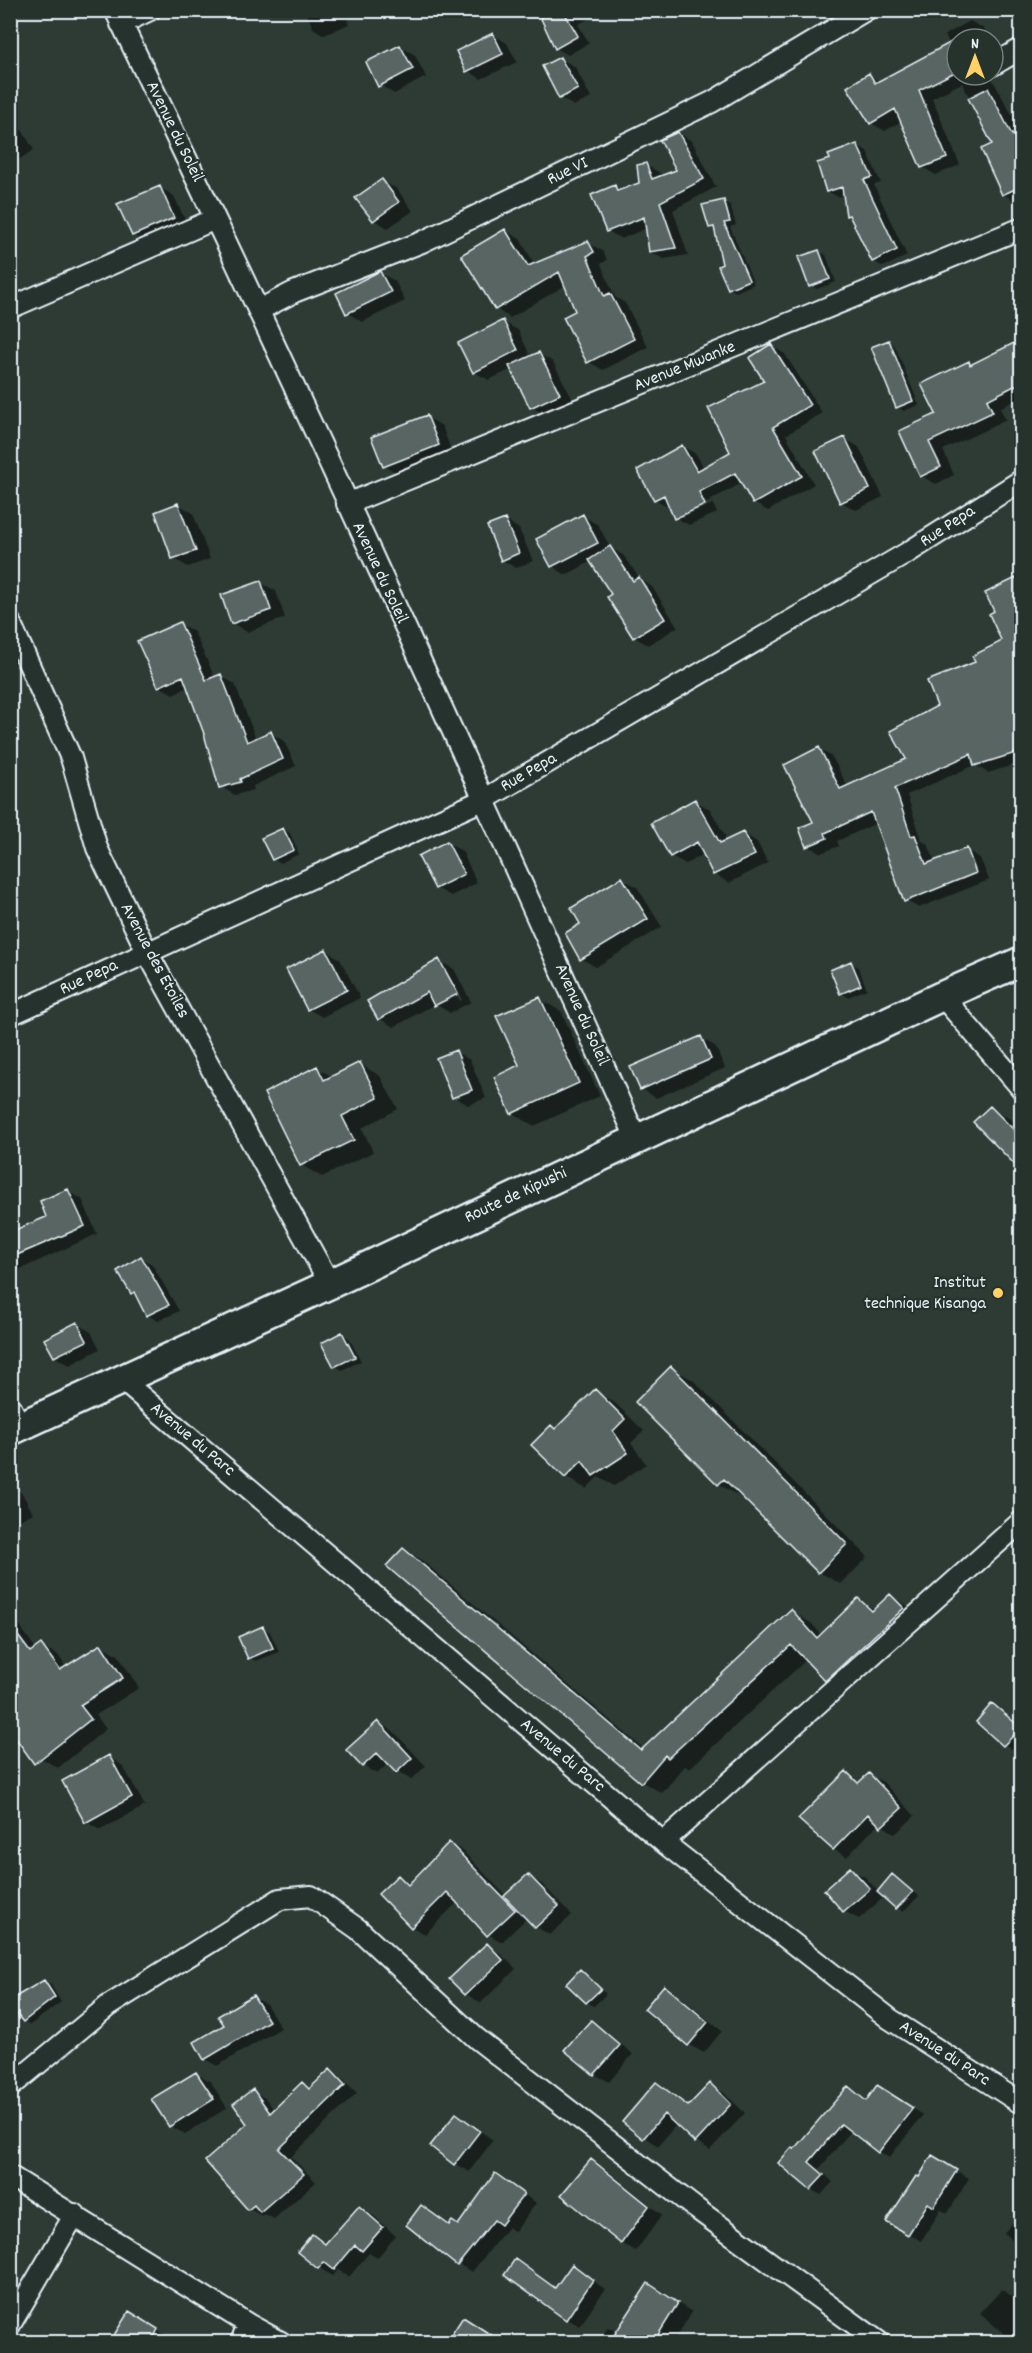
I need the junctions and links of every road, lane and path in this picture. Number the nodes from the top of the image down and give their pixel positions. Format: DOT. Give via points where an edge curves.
graph roads {
  1 [pos="150,10"];
  2 [pos="866,10"];
  3 [pos="118,17"];
  4 [pos="1022,48"];
  5 [pos="1005,58"];
  6 [pos="215,219"];
  7 [pos="1022,228"];
  8 [pos="10,308"];
  9 [pos="259,310"];
  10 [pos="1022,480"];
  11 [pos="347,504"];
  12 [pos="10,622"];
  13 [pos="485,799"];
  14 [pos="147,952"];
  15 [pos="1022,961"];
  16 [pos="942,996"];
  17 [pos="10,1015"];
  18 [pos="1022,1089"];
  19 [pos="636,1138"];
  20 [pos="330,1284"];
  21 [pos="122,1380"];
  22 [pos="14,1421"];
  23 [pos="1022,1521"];
  24 [pos="663,1842"];
  25 [pos="10,2087"];
  26 [pos="1022,2104"];
  27 [pos="10,2176"];
  28 [pos="75,2214"];
  29 [pos="10,2325"];
  30 [pos="244,2333"];
  31 [pos="281,2343"];
  32 [pos="879,2343"];
  1 -- 3 [label="street"];
  2 -- 9 [label="street, Rue VI" via="712,102 422,242 294,292"];
  3 -- 6 [label="street, Avenue du Soleil"];
  4 -- 5 [label="street"];
  6 -- 8 [label="street"];
  6 -- 9 [label="street, Avenue du Soleil"];
  7 -- 11 [label="street, Avenue Mwanke"];
  9 -- 11 [label="street, Avenue du Soleil"];
  10 -- 13 [label="street, Rue Pepa" via="907,553"];
  11 -- 13 [label="street, Avenue du Soleil"];
  12 -- 14 [label="street, Avenue des Etoiles" via="71,758 97,848"];
  13 -- 14 [label="street, Rue Pepa"];
  13 -- 19 [label="street, Avenue du Soleil"];
  14 -- 17 [label="street, Rue Pepa"];
  14 -- 20 [label="street, Avenue des Etoiles"];
  15 -- 16 [label="main road, Route de Kipushi"];
  16 -- 18 [label="street"];
  16 -- 19 [label="main road, Route de Kipushi"];
  19 -- 20 [label="main road, Route de Kipushi"];
  20 -- 21 [label="main road, Route de Kipushi"];
  21 -- 22 [label="main road, Route de Kipushi"];
  21 -- 24 [label="street, Avenue du Parc"];
  23 -- 24 [label="street"];
  24 -- 26 [label="street, Avenue du Parc" via="890,2019"];
  25 -- 32 [label="street" via="108,2006 280,1899 311,1896 357,1929 476,2038 694,2207"];
  27 -- 28 [label="street"];
  28 -- 29 [label="street"];
  28 -- 30 [label="street"];
  30 -- 31 [label="street"];
}
